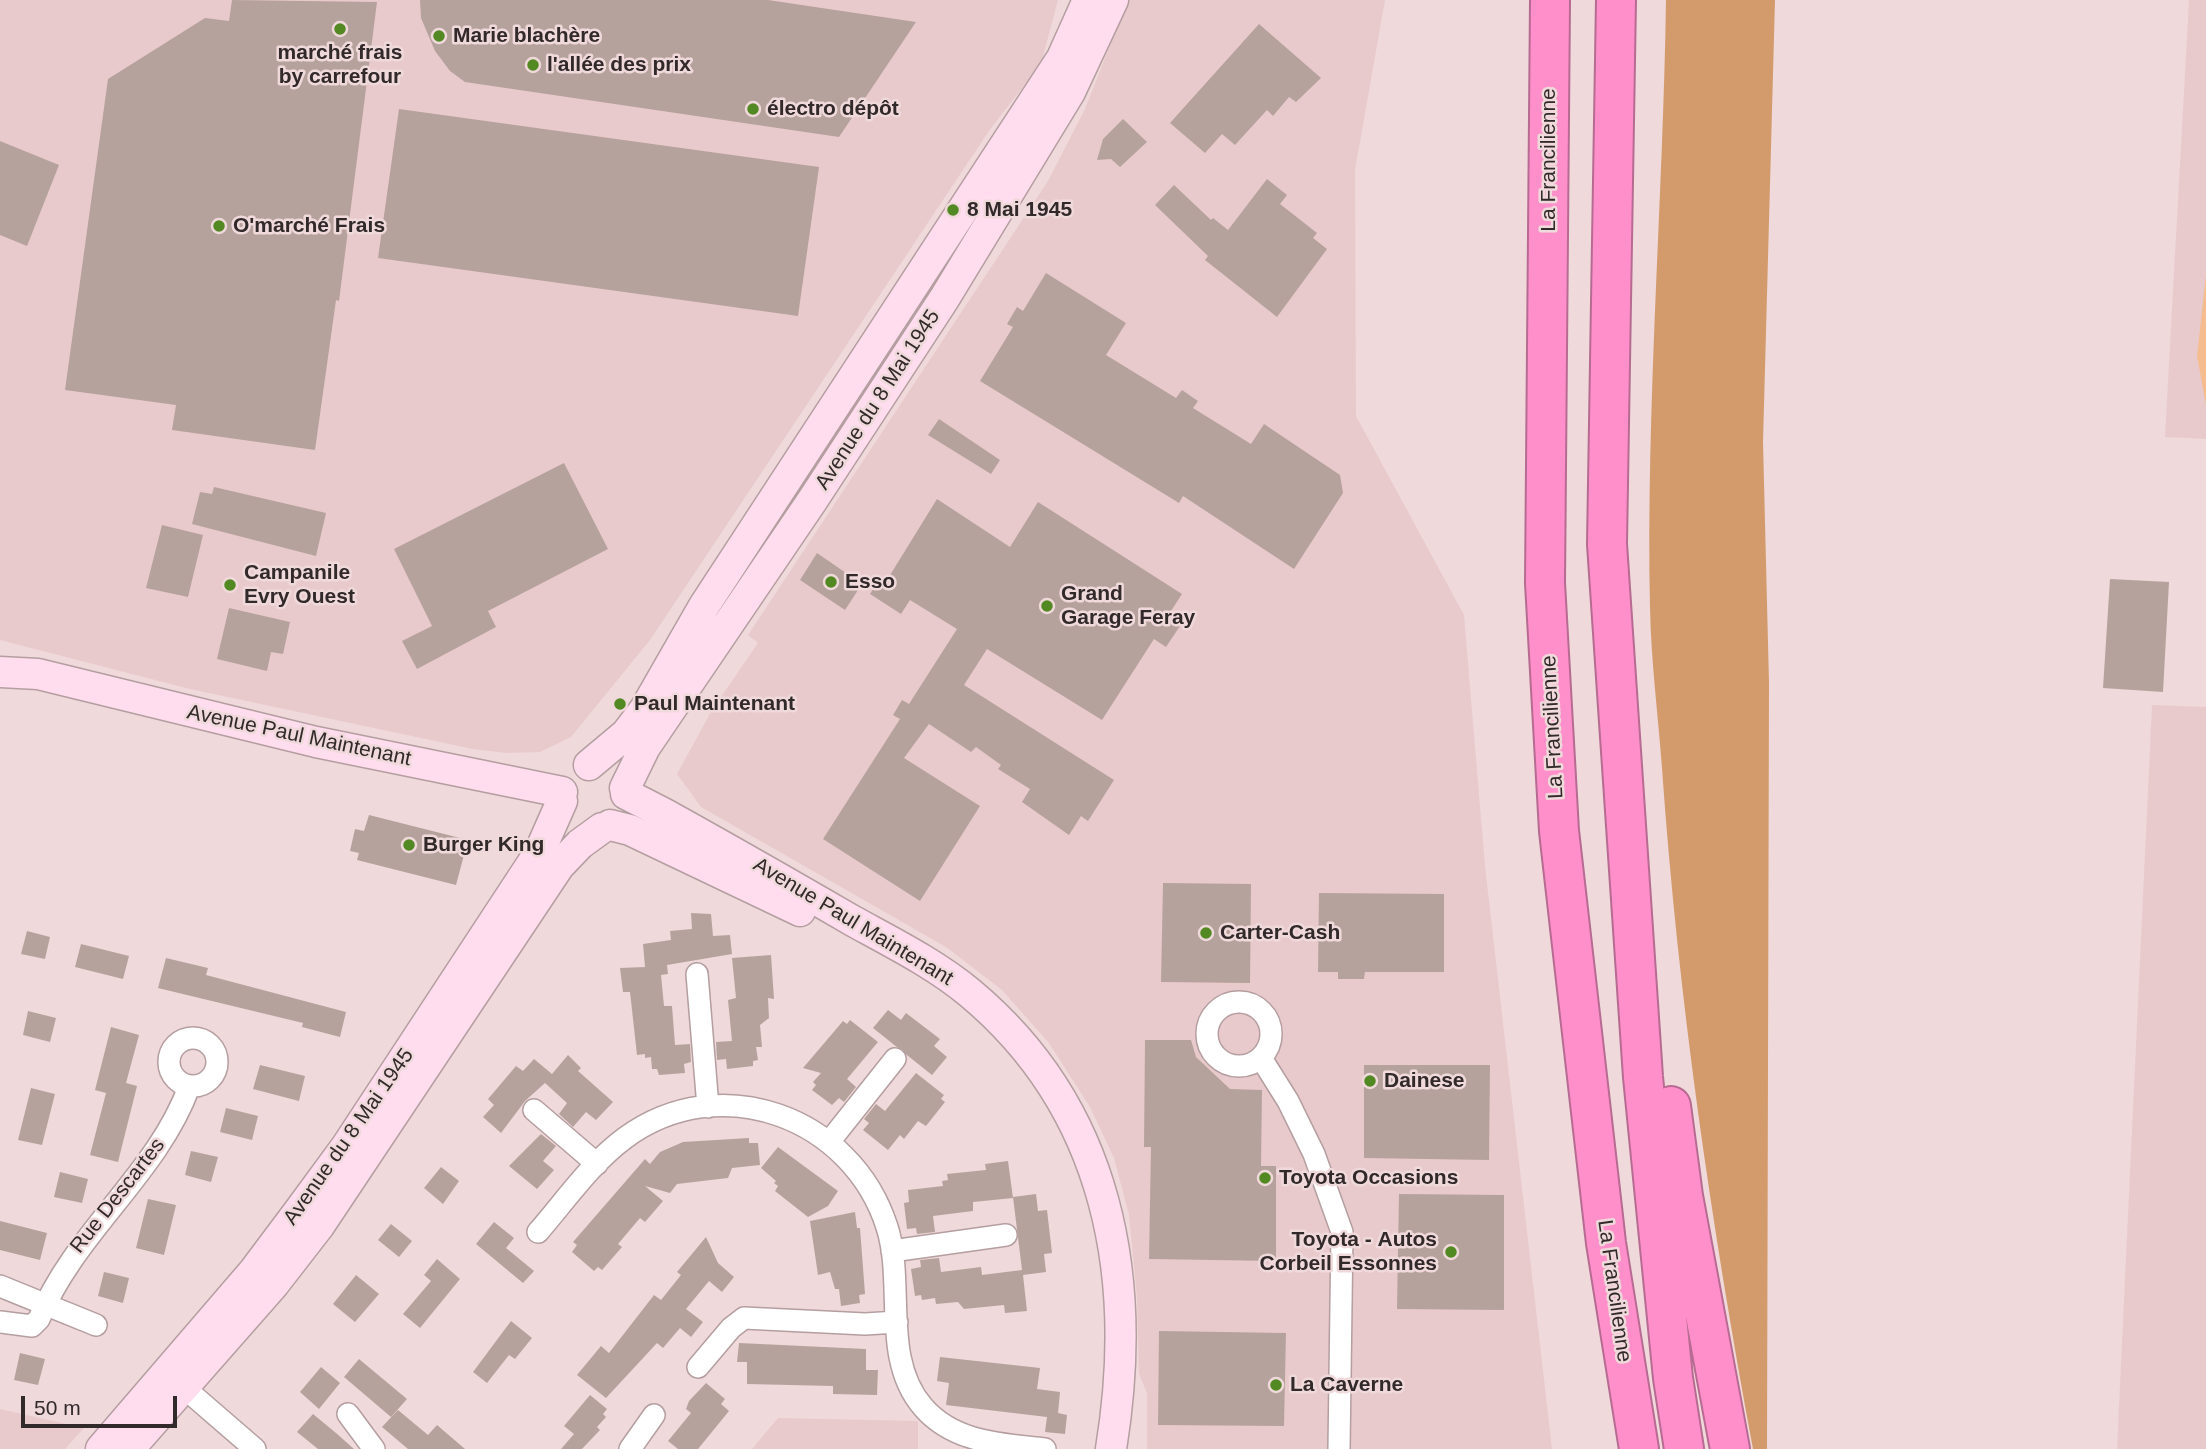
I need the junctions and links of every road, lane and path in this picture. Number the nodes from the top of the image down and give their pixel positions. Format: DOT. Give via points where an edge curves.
graph roads {
  1 [pos="1088,0"];
  2 [pos="1113,0"];
  3 [pos="1550,0"];
  4 [pos="1616,0"];
  5 [pos="892,377"];
  6 [pos="746,541"];
  7 [pos="0,656"];
  8 [pos="0,672"];
  9 [pos="38,674"];
  10 [pos="589,765"];
  11 [pos="625,791"];
  12 [pos="562,797"];
  13 [pos="606,826"];
  14 [pos="697,974"];
  15 [pos="1261,1058"];
  16 [pos="895,1059"];
  17 [pos="1643,1077"];
  18 [pos="189,1087"];
  19 [pos="708,1107"];
  20 [pos="534,1110"];
  21 [pos="1594,1137"];
  22 [pos="829,1142"];
  23 [pos="597,1164"];
  24 [pos="538,1232"];
  25 [pos="1006,1236"];
  26 [pos="892,1251"];
  27 [pos="0,1286"];
  28 [pos="45,1303"];
  29 [pos="0,1322"];
  30 [pos="897,1322"];
  31 [pos="96,1325"];
  32 [pos="698,1367"];
  33 [pos="176,1380"];
  34 [pos="348,1414"];
  35 [pos="654,1415"];
  36 [pos="101,1449"];
  37 [pos="129,1449"];
  38 [pos="255,1449"];
  39 [pos="374,1449"];
  40 [pos="629,1449"];
  41 [pos="1045,1449"];
  42 [pos="1110,1449"];
  43 [pos="1339,1449"];
  44 [pos="1614,1449"];
  45 [pos="1639,1449"];
  46 [pos="1684,1449"];
  47 [pos="1730,1449"];
  1 -- 6 [label="main road, Avenue du 8 Mai 1945" via="1062,58 1035,102"];
  2 -- 5 [label="main road, Avenue du 8 Mai 1945" via="1070,92 1019,179"];
  3 -- 21 [label="highway, La Francilienne" via="1545,583 1559,831"];
  4 -- 17 [label="highway" via="1607,544"];
  5 -- 6 [label="main road" via="877,377 862,388"];
  5 -- 11 [label="main road, Avenue du 8 Mai 1945" via="645,747"];
  6 -- 10 [label="main road, Avenue du 8 Mai 1945" via="645,709 626,734"];
  7 -- 9 [label="main road, Avenue Paul Maintenant"];
  8 -- 9 [label="main road, Avenue Paul Maintenant"];
  9 -- 12 [label="main road, Avenue Paul Maintenant"];
  10 -- 11 [label="main road" via="615,773"];
  10 -- 12 [label="main road, Avenue du 8 Mai 1945" via="571,775"];
  11 -- 13 [label="main road, Avenue du 8 Mai 1945" via="622,812"];
  11 -- 42 [label="main road, Avenue Paul Maintenant" via="940,971 1020,1040 1084,1139 1108,1210 1119,1305 1116,1417"];
  12 -- 13 [label="main road" via="576,823"];
  12 -- 33 [label="main road, Avenue du 8 Mai 1945" via="539,853 346,1147"];
  13 -- 33 [label="main road, Avenue du 8 Mai 1945" via="559,866 319,1226 274,1284"];
  13 -- 42 [label="main road, Avenue Paul Maintenant" via="630,830 902,961 958,1000 1009,1048 1063,1136 1091,1205 1102,1269 1102,1416"];
  14 -- 19 [label="street"];
  15 -- 43 [label="street" via="1314,1154 1342,1232"];
  16 -- 22 [label="street"];
  17 -- 46 [label="highway"];
  17 -- 47 [label="highway" via="1671,1104 1683,1196"];
  18 -- 28 [label="street, Rue Descartes" via="161,1142 72,1256"];
  19 -- 22 [label="street" via="764,1109"];
  19 -- 23 [label="street" via="647,1125 624,1138"];
  20 -- 23 [label="street"];
  21 -- 44 [label="highway" via="1583,1172"];
  21 -- 45 [label="highway, La Francilienne"];
  22 -- 26 [label="street" via="859,1170 872,1190"];
  23 -- 24 [label="street"];
  25 -- 26 [label="street"];
  26 -- 30 [label="street"];
  27 -- 28 [label="street"];
  28 -- 29 [label="street, Rue Descartes" via="32,1326"];
  28 -- 31 [label="street"];
  30 -- 32 [label="street" via="752,1316 737,1322"];
  30 -- 41 [label="street" via="903,1367 912,1391 937,1420 975,1440"];
  33 -- 36 [label="main road, Avenue du 8 Mai 1945"];
  33 -- 37 [label="main road, Avenue du 8 Mai 1945"];
  33 -- 38 [label="street"];
  34 -- 39 [label="street"];
  35 -- 40 [label="street"];
}
